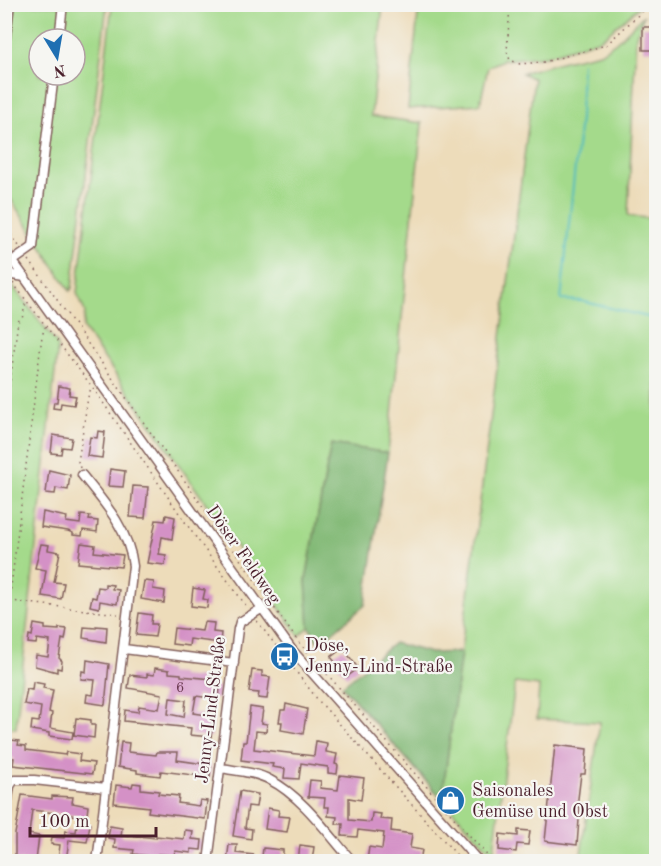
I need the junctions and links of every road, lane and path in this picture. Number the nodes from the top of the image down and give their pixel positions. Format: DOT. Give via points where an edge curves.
graph roads {
  1 [pos="10,4"];
  2 [pos="63,4"];
  3 [pos="510,4"];
  4 [pos="650,4"];
  5 [pos="60,27"];
  6 [pos="4,52"];
  7 [pos="53,87"];
  8 [pos="4,225"];
  9 [pos="4,249"];
  10 [pos="25,254"];
  11 [pos="9,263"];
  12 [pos="9,279"];
  13 [pos="26,301"];
  14 [pos="92,387"];
  15 [pos="4,428"];
  16 [pos="81,475"];
  17 [pos="4,600"];
  18 [pos="9,601"];
  19 [pos="261,609"];
  20 [pos="128,615"];
  21 [pos="4,643"];
  22 [pos="124,649"];
  23 [pos="234,663"];
  24 [pos="220,768"];
  25 [pos="105,788"];
  26 [pos="4,824"];
  27 [pos="97,861"];
  28 [pos="208,861"];
  29 [pos="353,861"];
  30 [pos="479,861"];
  31 [pos="493,861"];
  1 -- 6 [label="street"];
  2 -- 5 [label="street"];
  3 -- 4 [label="path" via="507,52 510,60 520,64 544,62 606,45"];
  7 -- 10 [label="street" via="33,247"];
  8 -- 10 [label="path"];
  9 -- 11 [label="street"];
  10 -- 11 [label="street"];
  10 -- 31 [label="path" via="297,640"];
  11 -- 19 [label="street, Döser Feldweg" via="12,275 25,277 90,366"];
  12 -- 13 [label="path"];
  13 -- 15 [label="path" via="18,321"];
  13 -- 18 [label="path" via="45,327"];
  14 -- 16 [label="path" via="78,462"];
  16 -- 20 [label="street" via="121,528 132,550"];
  17 -- 18 [label="path"];
  18 -- 20 [label="path"];
  18 -- 21 [label="path"];
  19 -- 23 [label="street, Jenny-Lind-Straße" via="240,622"];
  19 -- 30 [label="street, Döser Feldweg" via="292,650"];
  20 -- 22 [label="street"];
  22 -- 23 [label="street"];
  22 -- 25 [label="street"];
  23 -- 24 [label="street, Jenny-Lind-Straße"];
  24 -- 28 [label="street, Jenny-Lind-Straße"];
  24 -- 29 [label="street" via="262,776 289,792"];
  25 -- 26 [label="street" via="14,780"];
  25 -- 27 [label="street"];
}
